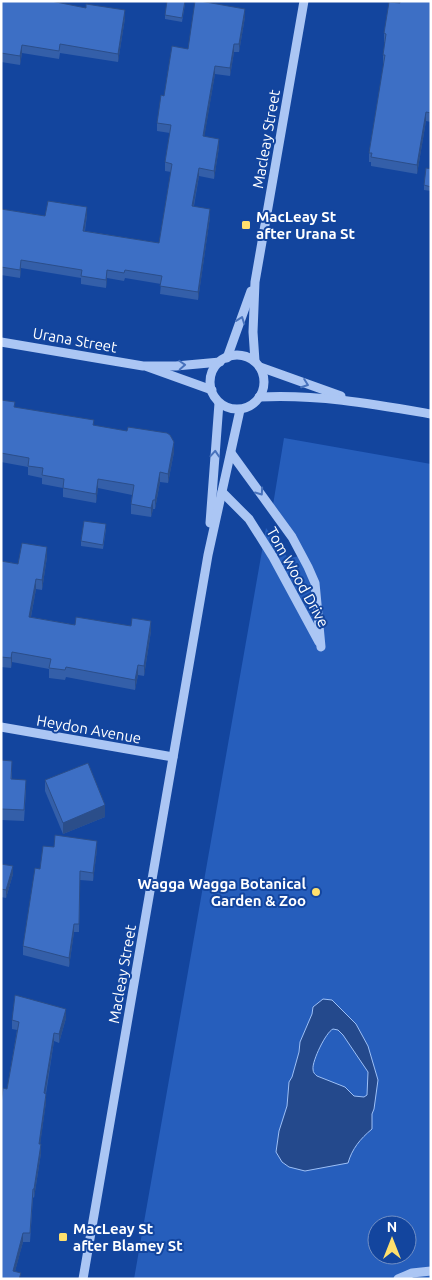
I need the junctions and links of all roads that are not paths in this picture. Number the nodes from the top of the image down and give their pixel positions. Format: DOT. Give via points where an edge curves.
graph roads {
  1 [pos="304,1"];
  2 [pos="255,282"];
  3 [pos="1,342"];
  4 [pos="224,360"];
  5 [pos="257,364"];
  6 [pos="143,366"];
  7 [pos="212,390"];
  8 [pos="259,398"];
  9 [pos="353,400"];
  10 [pos="219,403"];
  11 [pos="240,410"];
  12 [pos="431,414"];
  13 [pos="231,453"];
  14 [pos="222,492"];
  15 [pos="208,555"];
  16 [pos="1,727"];
  17 [pos="173,757"];
  18 [pos="431,1271"];
  19 [pos="83,1279"];
  20 [pos="398,1279"];
  1 -- 2 [label="street, Macleay Street"];
  4 -- 2 [label="street, Macleay Street, one-way"];
  2 -- 5 [label="street, Macleay Street" via="253,332"];
  3 -- 6 [label="street, Urana Street"];
  4 -- 5 [label="street" via="232,355 242,355"];
  6 -- 4 [label="street, Urana Street, one-way"];
  4 -- 7 [label="street" via="210,377"];
  5 -- 8 [label="street" via="264,375 264,388"];
  5 -- 9 [label="street, one-way"];
  6 -- 7 [label="street, Urana Street"];
  7 -- 10 [label="street"];
  8 -- 9 [label="street"];
  8 -- 11 [label="street" via="250,407"];
  9 -- 12 [label="street"];
  10 -- 11 [label="street"];
  15 -- 10 [label="street, Macleay Street, one-way"];
  11 -- 13 [label="street, Macleay Street"];
  13 -- 14 [label="street, Macleay Street"];
  13 -- 14 [label="street, Tom Wood Drive, one-way" via="292,537 308,567 315,584 321,647 249,519"];
  14 -- 15 [label="street, Macleay Street"];
  15 -- 17 [label="street, Macleay Street"];
  16 -- 17 [label="street, Heydon Avenue"];
  17 -- 19 [label="street, Macleay Street"];
  18 -- 20 [label="street" via="412,1273"];
}
